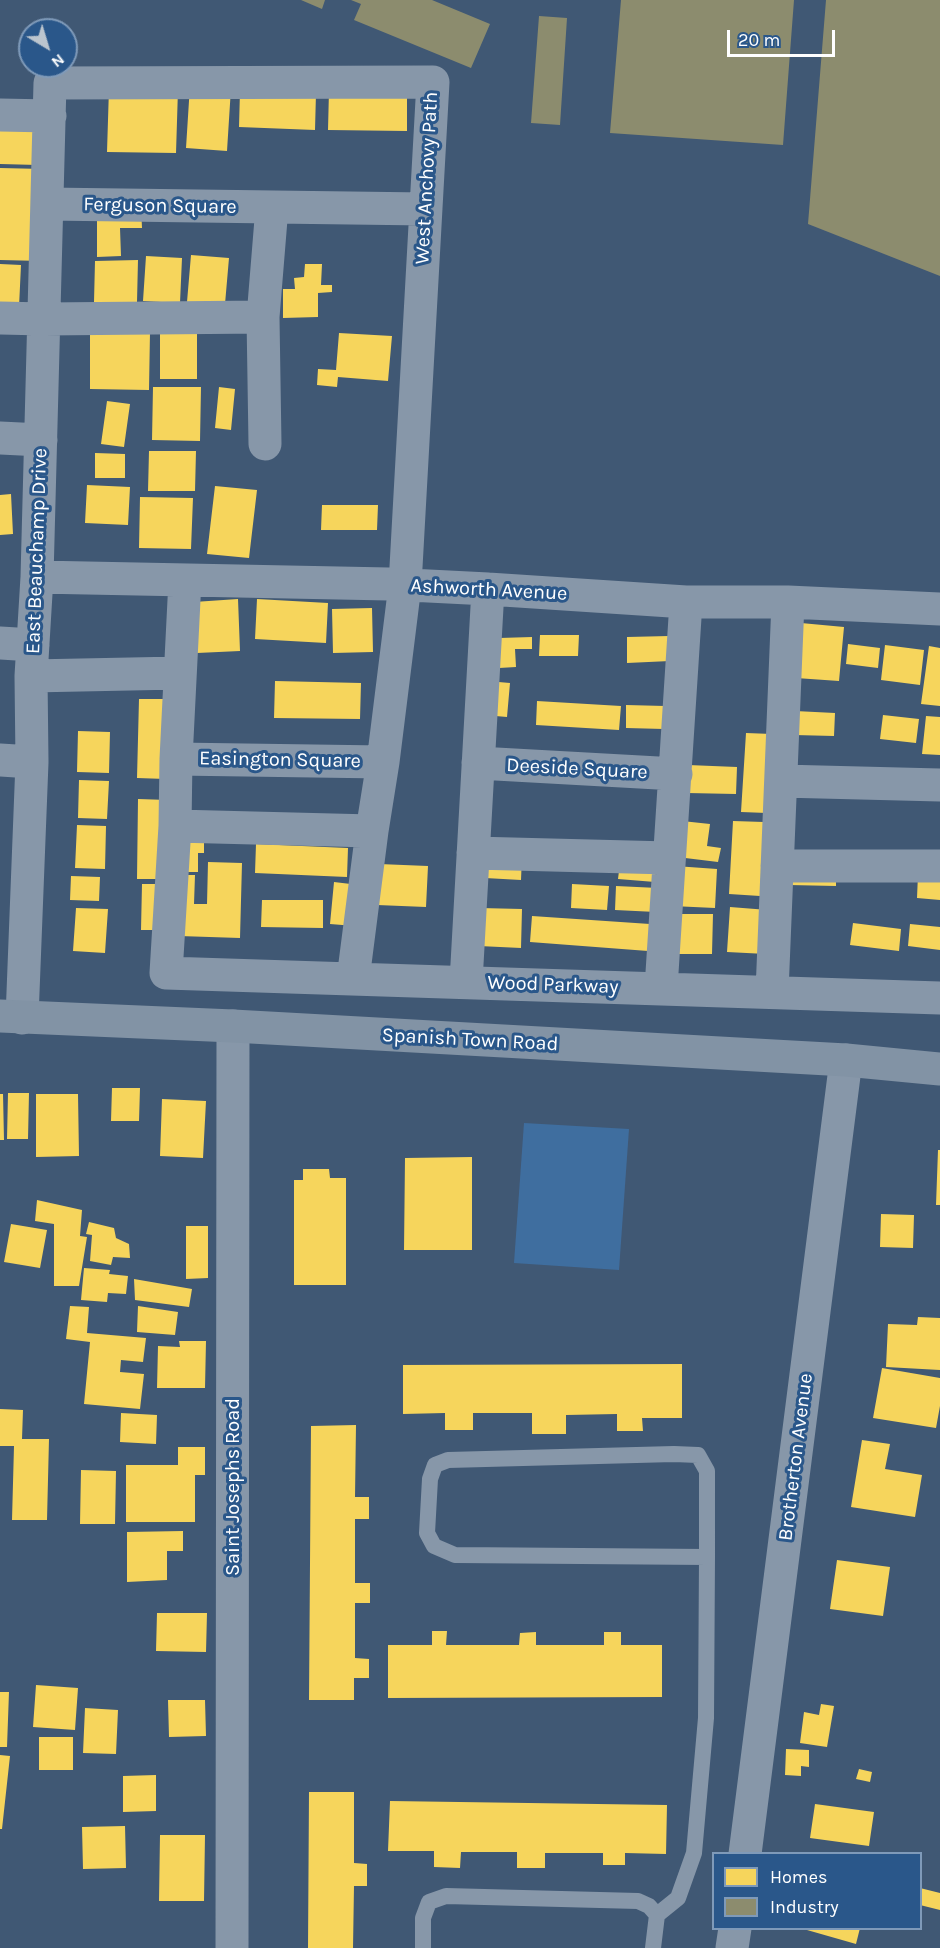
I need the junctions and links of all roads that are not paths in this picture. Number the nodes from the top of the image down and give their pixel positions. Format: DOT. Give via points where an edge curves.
graph roads {
  1 [pos="50,83"];
  2 [pos="0,115"];
  3 [pos="50,116"];
  4 [pos="47,204"];
  5 [pos="272,207"];
  6 [pos="426,209"];
  7 [pos="263,317"];
  8 [pos="0,318"];
  9 [pos="44,319"];
  10 [pos="0,438"];
  11 [pos="41,440"];
  12 [pos="265,444"];
  13 [pos="37,577"];
  14 [pos="185,580"];
  15 [pos="405,585"];
  16 [pos="488,589"];
  17 [pos="686,602"];
  18 [pos="788,602"];
  19 [pos="940,609"];
  20 [pos="0,643"];
  21 [pos="32,661"];
  22 [pos="180,673"];
  23 [pos="176,759"];
  24 [pos="0,760"];
  25 [pos="32,762"];
  26 [pos="383,762"];
  27 [pos="478,763"];
  28 [pos="676,774"];
  29 [pos="781,780"];
  30 [pos="940,785"];
  31 [pos="175,826"];
  32 [pos="372,831"];
  33 [pos="473,853"];
  34 [pos="669,858"];
  35 [pos="777,866"];
  36 [pos="940,866"];
  37 [pos="166,972"];
  38 [pos="353,979"];
  39 [pos="466,982"];
  40 [pos="662,988"];
  41 [pos="772,992"];
  42 [pos="940,998"];
  43 [pos="11,1017"];
  44 [pos="233,1026"];
  45 [pos="846,1060"];
  46 [pos="940,1069"];
  47 [pos="707,1557"];
  48 [pos="745,1852"];
  49 [pos="657,1915"];
  50 [pos="735,1930"];
  51 [pos="232,1948"];
  52 [pos="423,1948"];
  53 [pos="653,1948"];
  54 [pos="732,1948"];
  1 -- 3 [label="street, East Beauchamp Drive"];
  1 -- 6 [label="street, West Anchovy Path" via="433,82"];
  2 -- 3 [label="street"];
  3 -- 4 [label="street, East Beauchamp Drive"];
  4 -- 5 [label="street, Ferguson Square"];
  4 -- 9 [label="street, East Beauchamp Drive"];
  5 -- 6 [label="street, Ferguson Square"];
  5 -- 7 [label="street"];
  6 -- 15 [label="street, West Anchovy Path"];
  7 -- 9 [label="street"];
  7 -- 12 [label="street"];
  8 -- 9 [label="street"];
  9 -- 11 [label="street, East Beauchamp Drive"];
  10 -- 11 [label="street"];
  11 -- 13 [label="street, East Beauchamp Drive"];
  13 -- 14 [label="street, Ashworth Avenue"];
  13 -- 21 [label="street, East Beauchamp Drive"];
  14 -- 15 [label="street, Ashworth Avenue"];
  14 -- 22 [label="street, Easington Square"];
  15 -- 16 [label="street, Ashworth Avenue"];
  15 -- 26 [label="street, Easington Square"];
  16 -- 17 [label="street, Ashworth Avenue"];
  16 -- 27 [label="street, Deeside Square"];
  17 -- 18 [label="street, Ashworth Avenue"];
  17 -- 28 [label="street, Deeside Square"];
  18 -- 19 [label="street, Ashworth Avenue"];
  18 -- 29 [label="street"];
  20 -- 21 [label="street"];
  21 -- 22 [label="street"];
  21 -- 25 [label="street, East Beauchamp Drive"];
  22 -- 23 [label="street, Easington Square"];
  23 -- 26 [label="street, Easington Square"];
  23 -- 31 [label="street, Easington Square"];
  24 -- 25 [label="street"];
  25 -- 43 [label="street, East Beauchamp Drive"];
  26 -- 32 [label="street, Easington Square"];
  27 -- 28 [label="street, Deeside Square"];
  27 -- 33 [label="street, Deeside Square"];
  28 -- 34 [label="street, Deeside Square"];
  29 -- 30 [label="street"];
  29 -- 35 [label="street"];
  31 -- 32 [label="street"];
  31 -- 37 [label="street, Easington Square"];
  32 -- 38 [label="street, Easington Square"];
  33 -- 34 [label="street"];
  33 -- 39 [label="street, Deeside Square"];
  34 -- 40 [label="street, Deeside Square"];
  35 -- 36 [label="street"];
  35 -- 41 [label="street"];
  37 -- 38 [label="street, Wood Parkway"];
  38 -- 39 [label="street, Wood Parkway"];
  39 -- 40 [label="street, Wood Parkway"];
  40 -- 41 [label="street, Wood Parkway"];
  41 -- 42 [label="street, Wood Parkway"];
  43 -- 44 [label="main road, Spanish Town Road"];
  44 -- 45 [label="main road, Spanish Town Road"];
  44 -- 51 [label="street, Saint Josephs Road"];
  45 -- 46 [label="main road, Spanish Town Road"];
  45 -- 48 [label="street, Brotherton Avenue"];
  47 -- 47 [label="lane" via="454,1555 434,1546 427,1533 430,1479 435,1465 448,1460 698,1455 707,1471"];
  47 -- 49 [label="lane" via="706,1718 694,1853 678,1898"];
  49 -- 52 [label="lane" via="650,1906 638,1901 446,1896 429,1902 423,1918"];
  49 -- 53 [label="lane"];
  50 -- 54 [label="street"];
}
